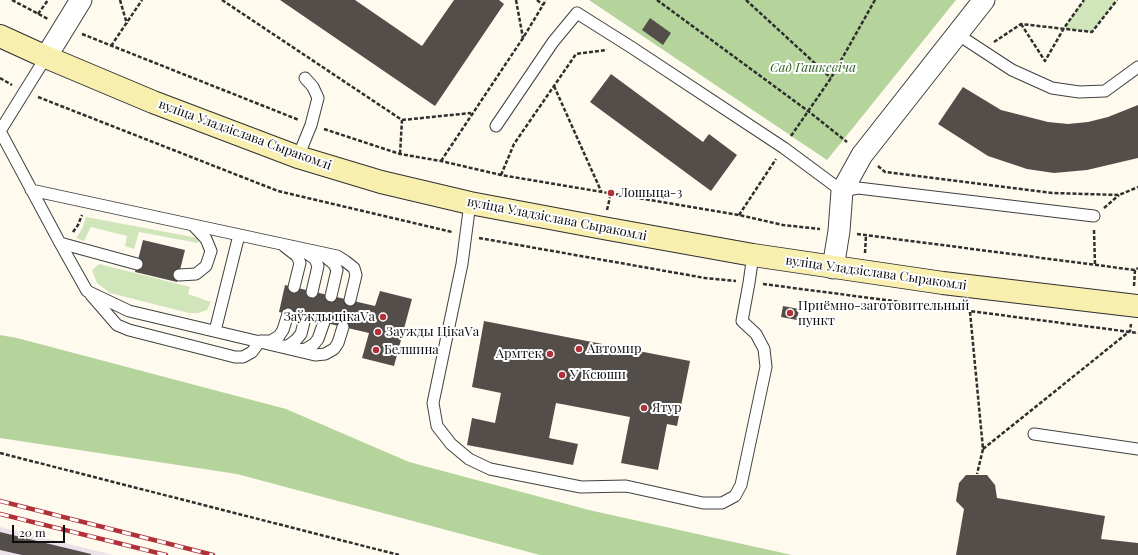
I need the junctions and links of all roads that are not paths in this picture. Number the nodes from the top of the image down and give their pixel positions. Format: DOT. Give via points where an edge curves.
graph roads {
  1 [pos="81,0"];
  2 [pos="984,0"];
  3 [pos="957,34"];
  4 [pos="0,36"];
  5 [pos="46,57"];
  6 [pos="1138,68"];
  7 [pos="305,78"];
  8 [pos="496,126"];
  9 [pos="0,131"];
  10 [pos="298,156"];
  11 [pos="31,190"];
  12 [pos="842,191"];
  13 [pos="470,203"];
  14 [pos="1094,216"];
  15 [pos="193,225"];
  16 [pos="239,234"];
  17 [pos="60,243"];
  18 [pos="280,243"];
  19 [pos="298,247"];
  20 [pos="317,251"];
  21 [pos="753,255"];
  22 [pos="137,264"];
  23 [pos="833,268"];
  24 [pos="179,275"];
  25 [pos="294,287"];
  26 [pos="87,291"];
  27 [pos="312,292"];
  28 [pos="331,296"];
  29 [pos="350,300"];
  30 [pos="1138,306"];
  31 [pos="288,314"];
  32 [pos="306,318"];
  33 [pos="324,322"];
  34 [pos="343,326"];
  35 [pos="215,331"];
  36 [pos="260,341"];
  37 [pos="278,346"];
  38 [pos="296,350"];
  39 [pos="1034,434"];
  40 [pos="1138,449"];
  1 -- 5 [label="street"];
  2 -- 3 [label="street"];
  3 -- 6 [label="lane" via="1012,70 1052,88 1079,92 1105,91"];
  3 -- 12 [label="street" via="862,155"];
  4 -- 5 [label="street, вуліца Уладзіслава Сыракомлі"];
  5 -- 9 [label="lane"];
  5 -- 10 [label="street, вуліца Уладзіслава Сыракомлі" via="153,102"];
  7 -- 10 [label="lane" via="318,98 311,125"];
  8 -- 12 [label="lane" via="553,42 577,13 784,148"];
  9 -- 11 [label="lane"];
  10 -- 13 [label="street, вуліца Уладзіслава Сыракомлі" via="381,182"];
  11 -- 15 [label="lane"];
  11 -- 17 [label="lane"];
  12 -- 14 [label="lane" via="858,188"];
  12 -- 23 [label="street"];
  13 -- 21 [label="street, вуліца Уладзіслава Сыракомлі"];
  13 -- 21 [label="lane" via="462,264 433,404 437,426 450,444 469,459 490,468 581,487 626,486 703,503 722,503 735,496 741,485 766,367 764,349 756,334 742,321"];
  15 -- 16 [label="lane"];
  15 -- 24 [label="lane" via="206,239 211,251 206,266 196,274"];
  16 -- 18 [label="lane"];
  16 -- 35 [label="lane"];
  17 -- 22 [label="lane"];
  17 -- 26 [label="lane"];
  18 -- 19 [label="lane"];
  18 -- 25 [label="lane" via="289,248 300,262"];
  19 -- 20 [label="lane"];
  19 -- 27 [label="lane" via="315,259 318,266"];
  20 -- 28 [label="lane" via="326,256 337,270"];
  20 -- 29 [label="lane" via="337,256 354,268 356,275"];
  21 -- 23 [label="street, вуліца Уладзіслава Сыракомлі"];
  23 -- 30 [label="street, вуліца Уладзіслава Сыракомлі"];
  26 -- 35 [label="lane" via="129,311"];
  26 -- 36 [label="lane" via="117,325 129,330 235,357 243,357 252,352"];
  31 -- 36 [label="lane" via="279,336 270,341"];
  32 -- 37 [label="lane" via="301,334 296,340 288,346"];
  33 -- 38 [label="lane" via="314,344 306,349"];
  34 -- 38 [label="lane" via="338,343 325,354 315,355"];
  35 -- 36 [label="lane"];
  36 -- 37 [label="lane"];
  37 -- 38 [label="lane"];
  39 -- 40 [label="lane"];
}
